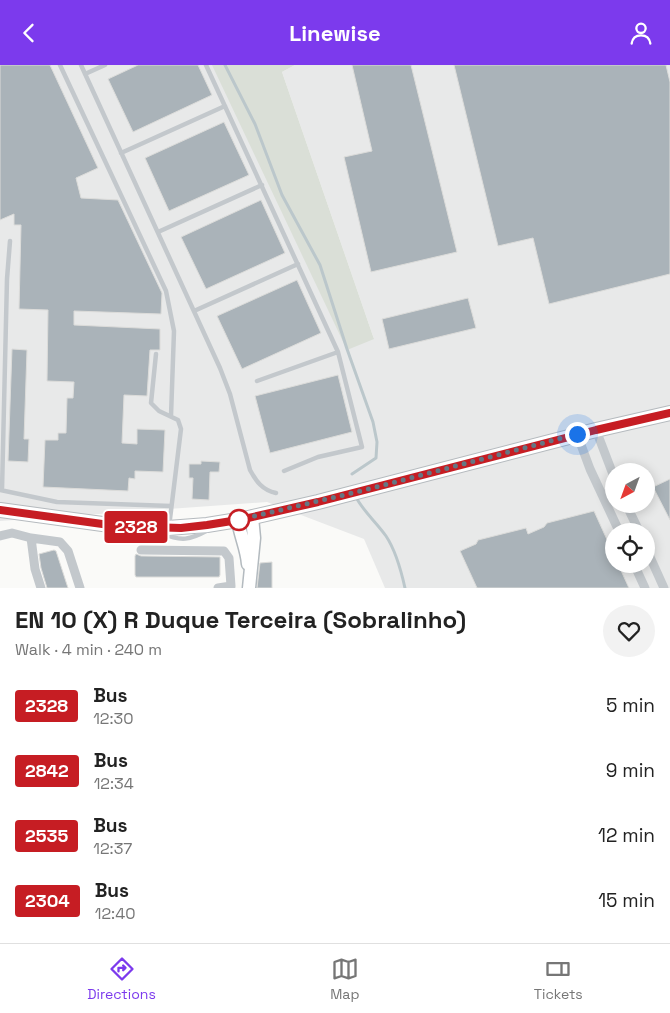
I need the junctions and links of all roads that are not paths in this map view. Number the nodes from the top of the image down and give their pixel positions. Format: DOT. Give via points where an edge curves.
graph roads {
  1 [pos="60,65"];
  2 [pos="81,65"];
  3 [pos="105,65"];
  4 [pos="206,65"];
  5 [pos="85,74"];
  6 [pos="226,106"];
  7 [pos="121,153"];
  8 [pos="262,185"];
  9 [pos="158,232"];
  10 [pos="10,241"];
  11 [pos="298,264"];
  12 [pos="0,277"];
  13 [pos="7,279"];
  14 [pos="194,311"];
  15 [pos="338,352"];
  16 [pos="156,355"];
  17 [pos="257,381"];
  18 [pos="670,413"];
  19 [pos="171,416"];
  20 [pos="596,430"];
  21 [pos="577,434"];
  22 [pos="609,463"];
  23 [pos="284,471"];
  24 [pos="1,490"];
  25 [pos="276,493"];
  26 [pos="171,506"];
  27 [pos="0,510"];
  28 [pos="252,517"];
  29 [pos="238,520"];
  30 [pos="219,523"];
  31 [pos="615,523"];
  32 [pos="152,528"];
  33 [pos="168,528"];
  34 [pos="0,536"];
  35 [pos="31,538"];
  36 [pos="140,550"];
  37 [pos="655,568"];
  38 [pos="638,573"];
  39 [pos="249,583"];
  40 [pos="41,588"];
  41 [pos="80,588"];
  42 [pos="218,588"];
  43 [pos="646,588"];
  44 [pos="664,588"];
  1 -- 19 [label="lane" via="166,291 174,331"];
  2 -- 5 [label="lane"];
  3 -- 5 [label="lane"];
  4 -- 6 [label="lane"];
  5 -- 7 [label="lane"];
  6 -- 7 [label="lane"];
  6 -- 8 [label="lane"];
  7 -- 9 [label="lane"];
  8 -- 9 [label="lane"];
  8 -- 11 [label="lane"];
  9 -- 14 [label="lane"];
  10 -- 13 [label="lane"];
  11 -- 14 [label="lane"];
  11 -- 15 [label="lane"];
  12 -- 13 [label="lane"];
  13 -- 24 [label="lane"];
  14 -- 25 [label="lane" via="226,382 250,470 263,488"];
  15 -- 17 [label="lane"];
  15 -- 23 [label="lane" via="362,447 318,457"];
  16 -- 19 [label="lane" via="152,403 159,411"];
  18 -- 20 [label="main road"];
  19 -- 26 [label="lane" via="178,420 181,429"];
  20 -- 21 [label="main road"];
  20 -- 22 [label="street"];
  21 -- 28 [label="main road"];
  21 -- 31 [label="street"];
  24 -- 26 [label="lane" via="57,503"];
  26 -- 33 [label="lane"];
  27 -- 32 [label="main road" via="84,523"];
  28 -- 29 [label="main road"];
  28 -- 39 [label="street" via="254,538"];
  29 -- 30 [label="main road"];
  29 -- 39 [label="street" via="248,556"];
  30 -- 32 [label="lane" via="194,538 173,538"];
  30 -- 33 [label="main road"];
  32 -- 33 [label="main road"];
  34 -- 35 [label="street" via="12,533"];
  35 -- 40 [label="street"];
  35 -- 41 [label="street" via="60,542 68,551"];
  36 -- 42 [label="street" via="224,551 229,558 231,586"];
  37 -- 44 [label="street"];
  38 -- 43 [label="street"];
}
